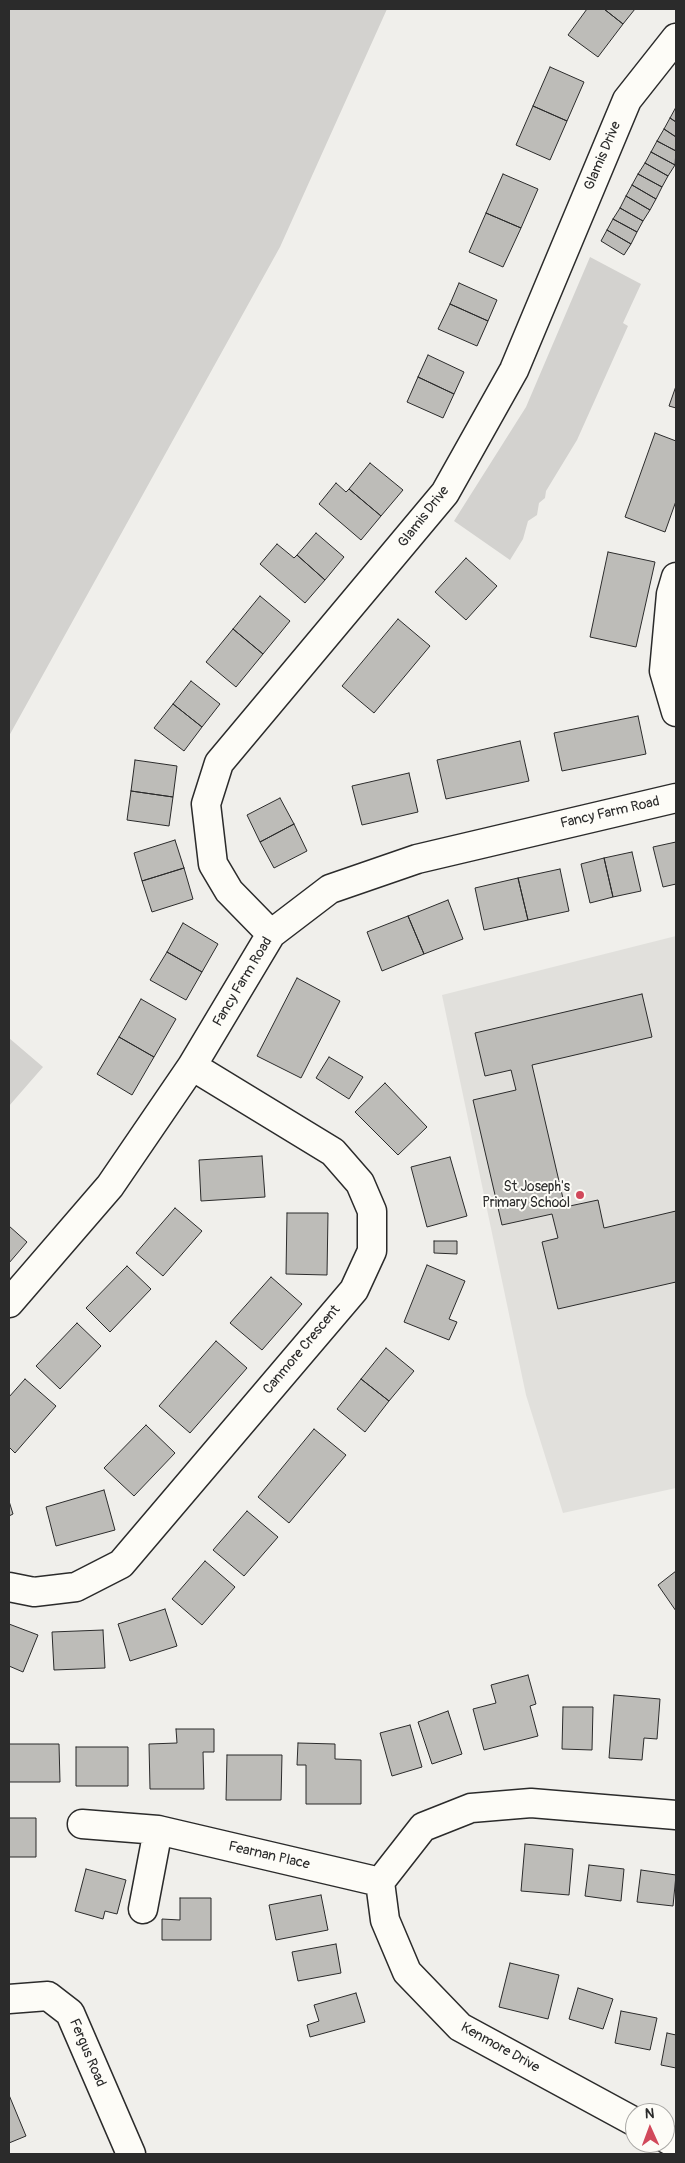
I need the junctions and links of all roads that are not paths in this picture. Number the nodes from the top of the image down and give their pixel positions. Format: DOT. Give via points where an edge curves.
graph roads {
  1 [pos="676,38"];
  2 [pos="676,577"];
  3 [pos="676,712"];
  4 [pos="676,798"];
  5 [pos="271,934"];
  6 [pos="192,1066"];
  7 [pos="9,1303"];
  8 [pos="9,1587"];
  9 [pos="676,1815"];
  10 [pos="82,1824"];
  11 [pos="158,1830"];
  12 [pos="380,1882"];
  13 [pos="143,1909"];
  14 [pos="9,1999"];
  15 [pos="625,2117"];
  16 [pos="131,2154"];
  1 -- 5 [label="street, Glamis Drive" via="627,100 514,370 445,492 219,763 206,804 213,864 229,891"];
  2 -- 3 [label="street" via="671,594 664,671"];
  4 -- 5 [label="street, Fancy Farm Road" via="417,859 330,889"];
  5 -- 6 [label="street, Fancy Farm Road"];
  6 -- 7 [label="street, Fancy Farm Road" via="110,1186"];
  6 -- 8 [label="street, Canmore Crescent" via="333,1152 360,1183 372,1210 372,1251 354,1290 121,1564 76,1587 34,1592"];
  9 -- 12 [label="street" via="531,1803 471,1808 423,1827"];
  10 -- 11 [label="street, Fearnan Place"];
  11 -- 12 [label="street, Fearnan Place"];
  11 -- 13 [label="street"];
  12 -- 15 [label="street, Kenmore Drive" via="385,1920 407,1972 460,2027"];
  14 -- 16 [label="street, Fergus Road" via="48,1996 70,2013"];
}
